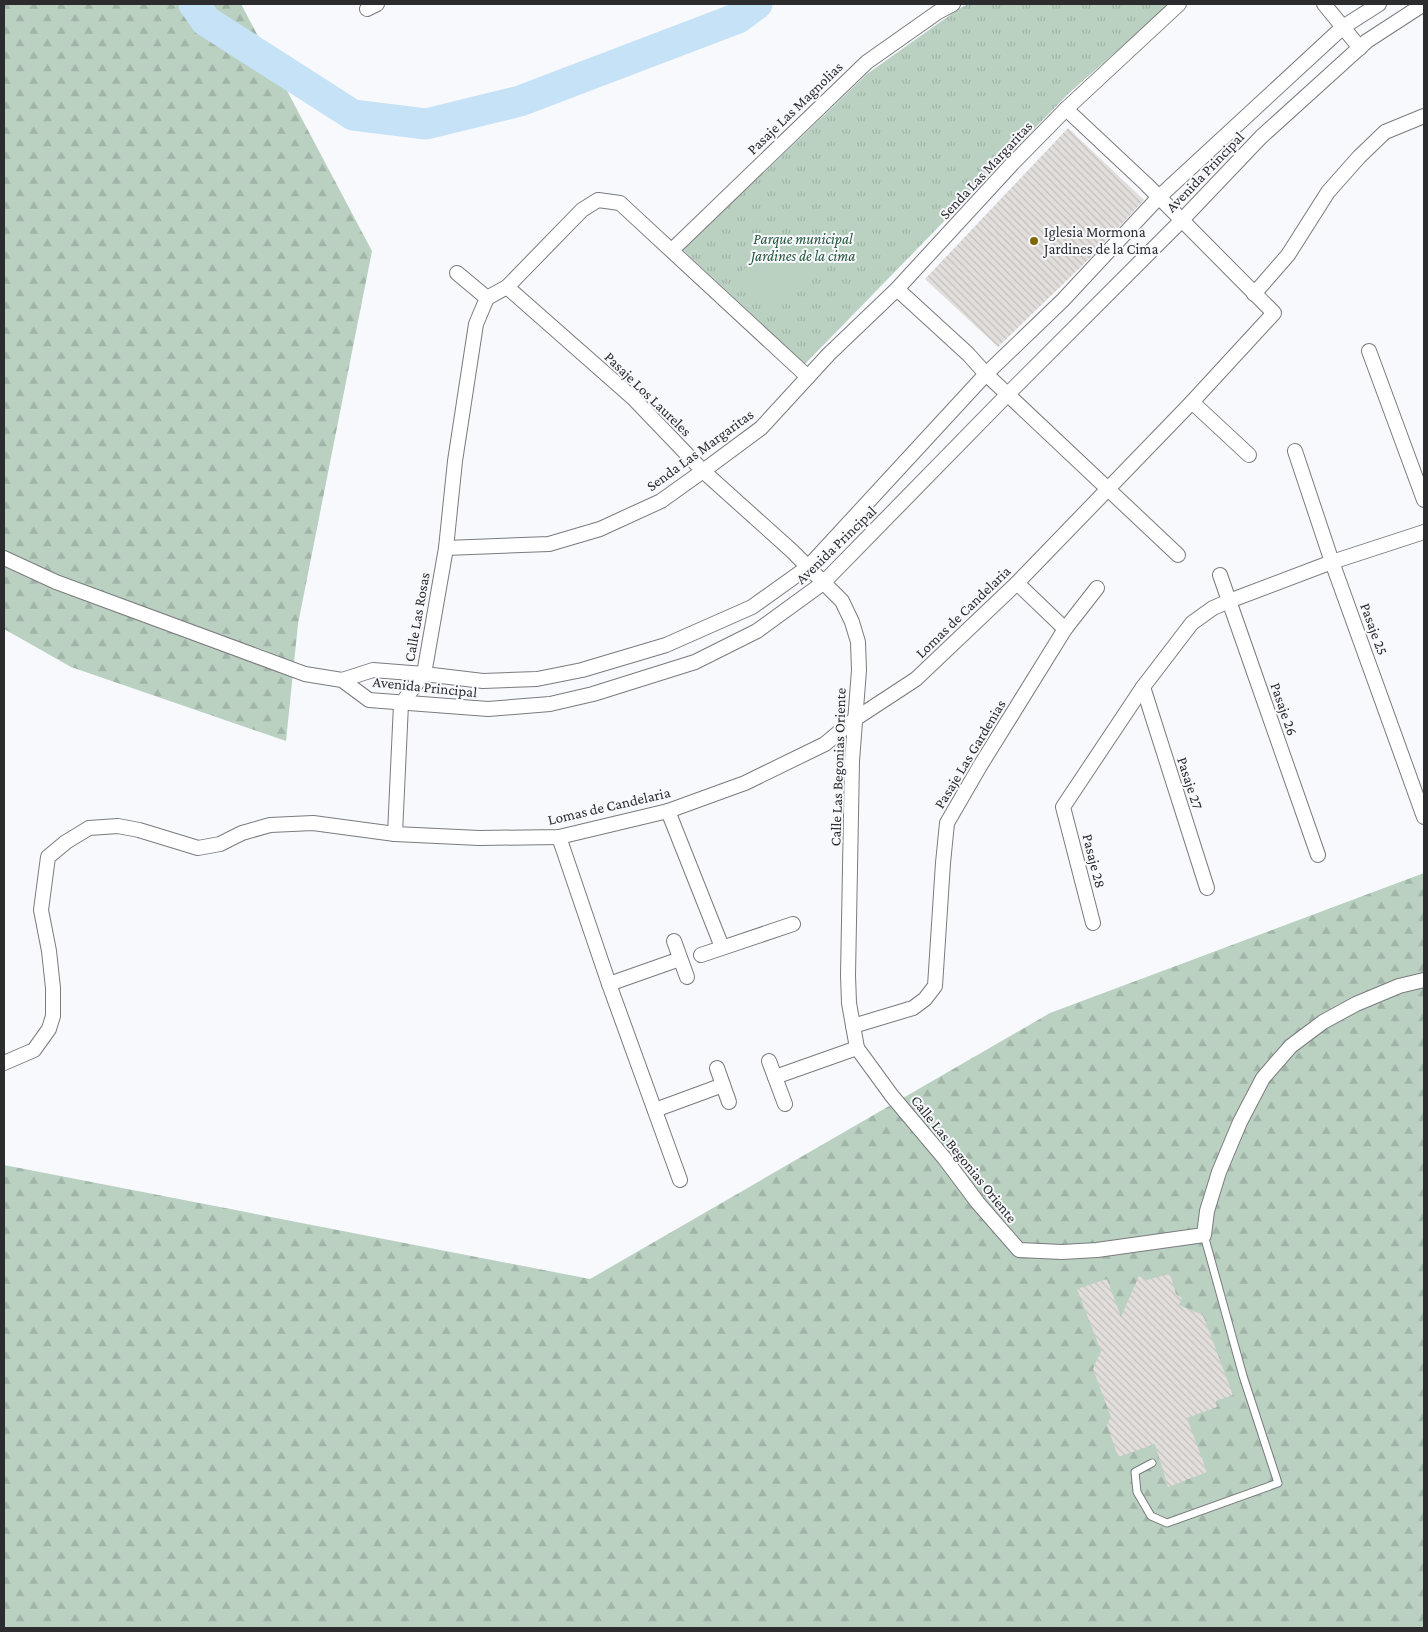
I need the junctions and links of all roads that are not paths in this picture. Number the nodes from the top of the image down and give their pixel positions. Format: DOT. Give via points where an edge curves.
graph roads {
  1 [pos="953,4"];
  2 [pos="1179,4"];
  3 [pos="1324,4"];
  4 [pos="1379,4"];
  5 [pos="1424,4"];
  6 [pos="1343,27"];
  7 [pos="1360,48"];
  8 [pos="1066,109"];
  9 [pos="1424,116"];
  10 [pos="1159,197"];
  11 [pos="1181,221"];
  12 [pos="672,250"];
  13 [pos="457,274"];
  14 [pos="507,287"];
  15 [pos="896,289"];
  16 [pos="1254,294"];
  17 [pos="487,298"];
  18 [pos="1369,351"];
  19 [pos="986,374"];
  20 [pos="808,377"];
  21 [pos="1008,394"];
  22 [pos="1192,402"];
  23 [pos="1295,451"];
  24 [pos="1249,455"];
  25 [pos="703,471"];
  26 [pos="1108,489"];
  27 [pos="1424,500"];
  28 [pos="1424,532"];
  29 [pos="446,548"];
  30 [pos="1178,555"];
  31 [pos="4,558"];
  32 [pos="1332,562"];
  33 [pos="808,567"];
  34 [pos="1220,575"];
  35 [pos="823,583"];
  36 [pos="1017,583"];
  37 [pos="1097,588"];
  38 [pos="1229,601"];
  39 [pos="1065,629"];
  40 [pos="424,674"];
  41 [pos="342,680"];
  42 [pos="1143,687"];
  43 [pos="401,704"];
  44 [pos="855,719"];
  45 [pos="668,811"];
  46 [pos="1424,817"];
  47 [pos="395,834"];
  48 [pos="559,837"];
  49 [pos="1318,855"];
  50 [pos="1207,888"];
  51 [pos="1093,923"];
  52 [pos="793,924"];
  53 [pos="674,940"];
  54 [pos="722,947"];
  55 [pos="701,955"];
  56 [pos="680,959"];
  57 [pos="687,976"];
  58 [pos="1424,980"];
  59 [pos="609,984"];
  60 [pos="853,1026"];
  61 [pos="857,1048"];
  62 [pos="769,1061"];
  63 [pos="4,1064"];
  64 [pos="718,1068"];
  65 [pos="775,1077"];
  66 [pos="723,1085"];
  67 [pos="729,1102"];
  68 [pos="785,1104"];
  69 [pos="654,1110"];
  70 [pos="680,1180"];
  71 [pos="1204,1235"];
  72 [pos="1152,1463"];
  1 -- 12 [label="street, Pasaje Las Magnolias" via="867,62"];
  2 -- 8 [label="street, Senda Las Margaritas"];
  3 -- 6 [label="street"];
  4 -- 6 [label="street, Avenida Principal"];
  5 -- 7 [label="street, Avenida Principal"];
  6 -- 7 [label="street"];
  6 -- 10 [label="street, Avenida Principal"];
  7 -- 11 [label="street, Avenida Principal" via="1261,137"];
  8 -- 10 [label="street, Lomas de Candelaria"];
  8 -- 15 [label="street, Senda Las Margaritas"];
  9 -- 16 [label="street" via="1385,132 1359,157 1328,192 1288,255"];
  10 -- 11 [label="street, Lomas de Candelaria"];
  10 -- 19 [label="street, Avenida Principal" via="1062,300"];
  11 -- 16 [label="street, Lomas de Candelaria"];
  11 -- 21 [label="street, Avenida Principal"];
  12 -- 14 [label="street" via="620,203 598,200 582,210"];
  12 -- 20 [label="street"];
  13 -- 17 [label="street"];
  14 -- 17 [label="street"];
  14 -- 25 [label="street, Pasaje Los Laureles" via="633,398"];
  15 -- 19 [label="street"];
  15 -- 20 [label="street, Senda Las Margaritas"];
  16 -- 22 [label="street, Lomas de Candelaria" via="1274,312"];
  17 -- 29 [label="street" via="476,324 455,461"];
  18 -- 27 [label="street"];
  19 -- 21 [label="street"];
  19 -- 33 [label="street, Avenida Principal"];
  20 -- 25 [label="street, Senda Las Margaritas" via="761,428"];
  21 -- 26 [label="street"];
  21 -- 35 [label="street, Avenida Principal"];
  22 -- 24 [label="street"];
  22 -- 26 [label="street, Lomas de Candelaria"];
  23 -- 32 [label="street, Pasaje 25"];
  25 -- 29 [label="street, Senda Las Margaritas" via="661,501 600,529 549,544"];
  25 -- 33 [label="street, Pasaje Los Laureles"];
  26 -- 30 [label="street"];
  26 -- 36 [label="street, Lomas de Candelaria"];
  28 -- 32 [label="street"];
  29 -- 40 [label="street, Calle Las Rosas"];
  31 -- 41 [label="street" via="56,582 305,674"];
  32 -- 38 [label="street"];
  32 -- 46 [label="street, Pasaje 25"];
  33 -- 35 [label="street, Calle Las Begonias Oriente"];
  33 -- 40 [label="street, Avenida Principal" via="752,607 666,645 582,670 537,679 483,681"];
  34 -- 38 [label="street, Pasaje 26"];
  35 -- 43 [label="street, Avenida Principal" via="757,630 696,662 593,694 550,704 488,709"];
  35 -- 44 [label="street, Calle Las Begonias Oriente" via="842,601 858,642"];
  36 -- 39 [label="street"];
  36 -- 44 [label="street, Lomas de Candelaria" via="916,679"];
  37 -- 39 [label="street, Pasaje Las Gardenias"];
  38 -- 42 [label="street" via="1192,623"];
  38 -- 49 [label="street, Pasaje 26"];
  39 -- 60 [label="street, Pasaje Las Gardenias" via="947,822 935,986 913,1008"];
  40 -- 41 [label="street, Avenida Principal" via="372,670"];
  40 -- 43 [label="street, Calle Las Rosas"];
  41 -- 43 [label="street, Avenida Principal" via="369,700"];
  42 -- 50 [label="street, Pasaje 27"];
  42 -- 51 [label="street, Pasaje 28" via="1063,807"];
  43 -- 47 [label="street"];
  44 -- 45 [label="street, Lomas de Candelaria" via="825,744 745,783"];
  44 -- 60 [label="street, Calle Las Begonias Oriente" via="848,975"];
  45 -- 48 [label="street, Lomas de Candelaria"];
  45 -- 54 [label="street"];
  47 -- 48 [label="street, Lomas de Candelaria"];
  47 -- 63 [label="street, Lomas de Candelaria" via="314,823 270,824 220,844 198,848 140,830 118,826 89,828 48,857 41,910 52,979 53,1016 49,1030 34,1050"];
  48 -- 59 [label="street"];
  52 -- 54 [label="street"];
  53 -- 56 [label="street"];
  54 -- 55 [label="street"];
  56 -- 57 [label="street"];
  56 -- 59 [label="street"];
  58 -- 71 [label="street" via="1356,1004 1323,1022 1291,1046 1263,1078 1240,1122 1220,1172"];
  59 -- 69 [label="street"];
  60 -- 61 [label="street, Calle Las Begonias Oriente"];
  61 -- 65 [label="street"];
  61 -- 71 [label="street, Calle Las Begonias Oriente" via="978,1203 1020,1250 1097,1250"];
  62 -- 65 [label="street"];
  64 -- 66 [label="street"];
  65 -- 68 [label="street"];
  66 -- 67 [label="street"];
  66 -- 69 [label="street"];
  69 -- 70 [label="street"];
  71 -- 72 [label="lane" via="1243,1376 1278,1482 1167,1523 1151,1516 1137,1492 1135,1472"];
}
